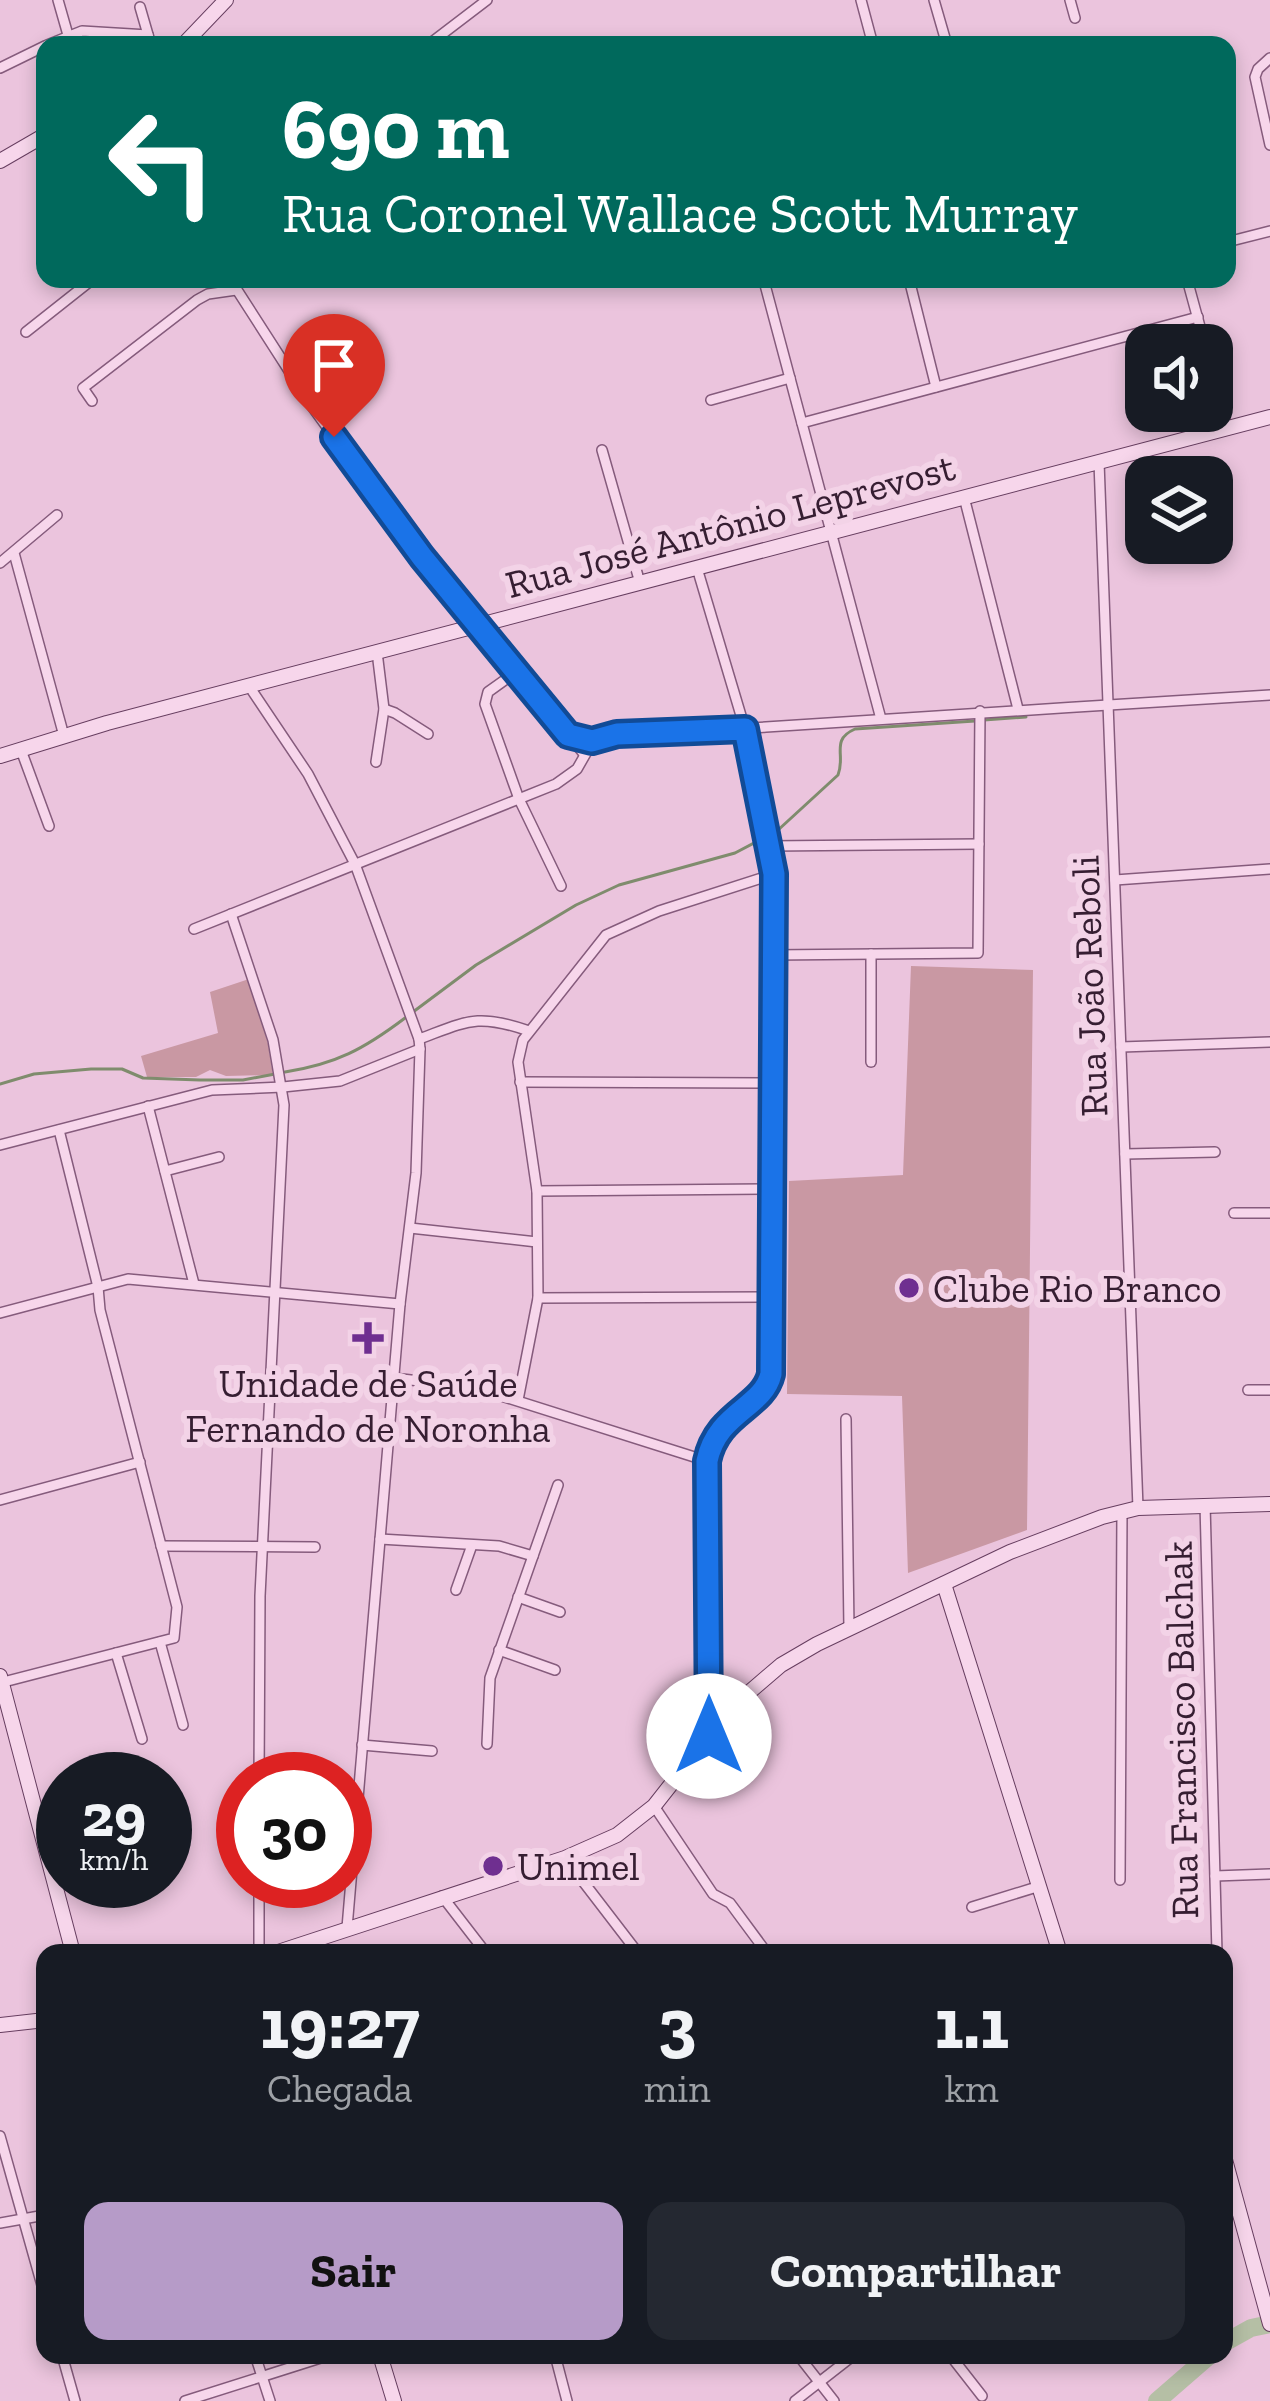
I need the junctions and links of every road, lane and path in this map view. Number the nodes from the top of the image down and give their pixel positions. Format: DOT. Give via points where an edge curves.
graph roads {
  1 [pos="58,0"];
  2 [pos="226,0"];
  3 [pos="487,0"];
  4 [pos="861,0"];
  5 [pos="934,0"];
  6 [pos="1070,0"];
  7 [pos="140,7"];
  8 [pos="1075,18"];
  9 [pos="68,34"];
  10 [pos="64,36"];
  11 [pos="123,36"];
  12 [pos="149,36"];
  13 [pos="192,36"];
  14 [pos="440,36"];
  15 [pos="871,36"];
  16 [pos="944,36"];
  17 [pos="36,51"];
  18 [pos="1267,60"];
  19 [pos="0,68"];
  20 [pos="36,140"];
  21 [pos="1270,145"];
  22 [pos="0,161"];
  23 [pos="1270,231"];
  24 [pos="1236,240"];
  25 [pos="82,288"];
  26 [pos="766,288"];
  27 [pos="910,288"];
  28 [pos="1190,288"];
  29 [pos="236,290"];
  30 [pos="1198,317"];
  31 [pos="1200,324"];
  32 [pos="26,332"];
  33 [pos="790,378"];
  34 [pos="936,387"];
  35 [pos="711,400"];
  36 [pos="92,401"];
  37 [pos="1270,416"];
  38 [pos="802,423"];
  39 [pos="1233,426"];
  40 [pos="1212,432"];
  41 [pos="602,450"];
  42 [pos="1099,462"];
  43 [pos="964,497"];
  44 [pos="57,515"];
  45 [pos="831,532"];
  46 [pos="14,553"];
  47 [pos="0,563"];
  48 [pos="697,568"];
  49 [pos="640,583"];
  50 [pos="479,625"];
  51 [pos="377,652"];
  52 [pos="516,672"];
  53 [pos="249,686"];
  54 [pos="1270,695"];
  55 [pos="1108,705"];
  56 [pos="1018,709"];
  57 [pos="384,710"];
  58 [pos="980,711"];
  59 [pos="881,719"];
  60 [pos="745,729"];
  61 [pos="428,734"];
  62 [pos="568,735"];
  63 [pos="64,736"];
  64 [pos="592,741"];
  65 [pos="21,750"];
  66 [pos="584,754"];
  67 [pos="0,757"];
  68 [pos="376,762"];
  69 [pos="519,799"];
  70 [pos="49,826"];
  71 [pos="768,839"];
  72 [pos="979,844"];
  73 [pos="356,864"];
  74 [pos="1270,869"];
  75 [pos="774,874"];
  76 [pos="1115,880"];
  77 [pos="561,886"];
  78 [pos="231,914"];
  79 [pos="194,929"];
  80 [pos="871,954"];
  81 [pos="773,955"];
  82 [pos="529,1031"];
  83 [pos="1270,1042"];
  84 [pos="419,1044"];
  85 [pos="1121,1047"];
  86 [pos="871,1062"];
  87 [pos="520,1082"];
  88 [pos="772,1083"];
  89 [pos="282,1084"];
  90 [pos="148,1106"];
  91 [pos="59,1130"];
  92 [pos="0,1145"];
  93 [pos="1215,1152"];
  94 [pos="1125,1154"];
  95 [pos="219,1157"];
  96 [pos="165,1171"];
  97 [pos="772,1189"];
  98 [pos="537,1191"];
  99 [pos="1234,1213"];
  100 [pos="1270,1214"];
  101 [pos="410,1228"];
  102 [pos="537,1242"];
  103 [pos="194,1285"];
  104 [pos="98,1287"];
  105 [pos="277,1293"];
  106 [pos="771,1297"];
  107 [pos="538,1298"];
  108 [pos="400,1304"];
  109 [pos="0,1313"];
  110 [pos="393,1378"];
  111 [pos="1248,1390"];
  112 [pos="1270,1390"];
  113 [pos="518,1400"];
  114 [pos="846,1419"];
  115 [pos="707,1461"];
  116 [pos="140,1462"];
  117 [pos="558,1485"];
  118 [pos="0,1500"];
  119 [pos="1205,1504"];
  120 [pos="1270,1504"];
  121 [pos="1138,1508"];
  122 [pos="1121,1511"];
  123 [pos="380,1540"];
  124 [pos="472,1545"];
  125 [pos="161,1546"];
  126 [pos="263,1547"];
  127 [pos="316,1547"];
  128 [pos="532,1556"];
  129 [pos="944,1584"];
  130 [pos="456,1590"];
  131 [pos="518,1597"];
  132 [pos="560,1612"];
  133 [pos="849,1628"];
  134 [pos="160,1642"];
  135 [pos="499,1650"];
  136 [pos="116,1653"];
  137 [pos="555,1670"];
  138 [pos="1,1681"];
  139 [pos="183,1725"];
  140 [pos="709,1736"];
  141 [pos="142,1739"];
  142 [pos="488,1744"];
  143 [pos="362,1745"];
  144 [pos="432,1751"];
  145 [pos="259,1752"];
  146 [pos="36,1794"];
  147 [pos="655,1806"];
  148 [pos="565,1858"];
  149 [pos="1270,1874"];
  150 [pos="1214,1876"];
  151 [pos="1120,1880"];
  152 [pos="1040,1886"];
  153 [pos="442,1897"];
  154 [pos="972,1907"];
  155 [pos="65,1908"];
  156 [pos="259,1908"];
  157 [pos="347,1928"];
  158 [pos="71,1944"];
  159 [pos="259,1944"];
  160 [pos="301,1944"];
  161 [pos="479,1944"];
  162 [pos="631,1944"];
  163 [pos="760,1944"];
  164 [pos="1057,1944"];
  165 [pos="1216,1944"];
  166 [pos="36,2021"];
  167 [pos="0,2024"];
  168 [pos="0,2136"];
  169 [pos="1233,2189"];
  170 [pos="36,2217"];
  171 [pos="23,2219"];
  172 [pos="0,2223"];
  173 [pos="36,2264"];
  174 [pos="1268,2316"];
  175 [pos="65,2364"];
  176 [pos="258,2364"];
  177 [pos="302,2364"];
  178 [pos="383,2364"];
  179 [pos="557,2364"];
  180 [pos="805,2364"];
  181 [pos="842,2364"];
  182 [pos="957,2364"];
  183 [pos="262,2377"];
  184 [pos="819,2382"];
  185 [pos="982,2396"];
  186 [pos="75,2401"];
  187 [pos="185,2401"];
  188 [pos="270,2401"];
  189 [pos="394,2401"];
  190 [pos="567,2401"];
  191 [pos="795,2401"];
  192 [pos="833,2401"];
  1 -- 9 [label="street"];
  2 -- 13 [label="street"];
  3 -- 14 [label="street"];
  4 -- 15 [label="street"];
  5 -- 16 [label="street"];
  6 -- 8 [label="street"];
  7 -- 12 [label="street"];
  9 -- 10 [label="street"];
  9 -- 11 [label="street"];
  17 -- 19 [label="street"];
  18 -- 21 [label="street" via="1255,87"];
  20 -- 22 [label="street"];
  23 -- 24 [label="street"];
  25 -- 32 [label="street"];
  26 -- 33 [label="street"];
  27 -- 34 [label="street"];
  28 -- 30 [label="street"];
  29 -- 36 [label="street" via="202,297 131,350 82,388"];
  29 -- 50 [label="street" via="310,405"];
  30 -- 31 [label="street"];
  30 -- 34 [label="street"];
  33 -- 35 [label="street"];
  33 -- 38 [label="street"];
  34 -- 38 [label="street"];
  37 -- 39 [label="street, Rua José Antônio Leprevost"];
  38 -- 45 [label="street"];
  40 -- 42 [label="street, Rua José Antônio Leprevost"];
  41 -- 49 [label="street"];
  42 -- 43 [label="street, Rua José Antônio Leprevost"];
  42 -- 55 [label="street, Rua João Reboli"];
  43 -- 45 [label="street, Rua José Antônio Leprevost"];
  43 -- 56 [label="street"];
  44 -- 46 [label="street"];
  45 -- 48 [label="street, Rua José Antônio Leprevost"];
  45 -- 59 [label="street"];
  46 -- 47 [label="street"];
  46 -- 63 [label="street"];
  48 -- 49 [label="street, Rua José Antônio Leprevost"];
  48 -- 60 [label="street"];
  49 -- 50 [label="street, Rua José Antônio Leprevost"];
  50 -- 51 [label="street, Rua José Antônio Leprevost"];
  50 -- 52 [label="street"];
  51 -- 53 [label="street, Rua José Antônio Leprevost"];
  51 -- 57 [label="street"];
  52 -- 62 [label="street"];
  52 -- 69 [label="street" via="484,699"];
  53 -- 63 [label="street, Rua José Antônio Leprevost"];
  53 -- 73 [label="street"];
  54 -- 55 [label="street"];
  55 -- 56 [label="street"];
  55 -- 76 [label="street, Rua João Reboli"];
  56 -- 58 [label="street"];
  57 -- 61 [label="street"];
  57 -- 68 [label="street"];
  58 -- 59 [label="street"];
  58 -- 72 [label="street"];
  59 -- 60 [label="street"];
  60 -- 64 [label="street"];
  60 -- 71 [label="street"];
  62 -- 64 [label="street"];
  62 -- 66 [label="street"];
  63 -- 65 [label="street, Rua José Antônio Leprevost"];
  64 -- 66 [label="street"];
  65 -- 67 [label="street, Rua José Antônio Leprevost"];
  65 -- 70 [label="street"];
  66 -- 69 [label="street" via="571,775"];
  69 -- 73 [label="street"];
  69 -- 77 [label="street"];
  71 -- 72 [label="street"];
  71 -- 75 [label="street"];
  72 -- 80 [label="street" via="978,953"];
  73 -- 78 [label="street"];
  73 -- 84 [label="street"];
  74 -- 76 [label="street"];
  75 -- 81 [label="street"];
  75 -- 82 [label="street" via="606,935"];
  76 -- 85 [label="street, Rua João Reboli"];
  78 -- 79 [label="street"];
  78 -- 89 [label="street"];
  80 -- 81 [label="street"];
  80 -- 86 [label="street"];
  81 -- 88 [label="street"];
  82 -- 84 [label="street" via="486,1019"];
  82 -- 87 [label="street" via="518,1054"];
  83 -- 85 [label="street"];
  84 -- 89 [label="street" via="340,1081"];
  84 -- 101 [label="street"];
  85 -- 94 [label="street, Rua João Reboli"];
  87 -- 88 [label="street"];
  87 -- 98 [label="street"];
  88 -- 97 [label="street"];
  89 -- 90 [label="street"];
  89 -- 105 [label="street"];
  90 -- 91 [label="street"];
  90 -- 96 [label="street"];
  91 -- 92 [label="street"];
  91 -- 104 [label="street"];
  93 -- 94 [label="street"];
  94 -- 121 [label="street, Rua João Reboli"];
  95 -- 96 [label="street"];
  96 -- 103 [label="street"];
  97 -- 98 [label="street"];
  97 -- 106 [label="street"];
  98 -- 102 [label="street"];
  99 -- 100 [label="street"];
  101 -- 102 [label="street"];
  101 -- 108 [label="street"];
  102 -- 107 [label="street"];
  103 -- 104 [label="street" via="128,1279"];
  103 -- 105 [label="street"];
  104 -- 109 [label="street"];
  104 -- 116 [label="street"];
  105 -- 108 [label="street"];
  105 -- 126 [label="street"];
  106 -- 107 [label="street"];
  106 -- 115 [label="street" via="770,1382 727,1422"];
  107 -- 113 [label="street"];
  108 -- 110 [label="street"];
  110 -- 113 [label="street"];
  110 -- 123 [label="street"];
  111 -- 112 [label="street"];
  113 -- 115 [label="street"];
  114 -- 133 [label="street"];
  115 -- 140 [label="street"];
  116 -- 118 [label="street"];
  116 -- 125 [label="street"];
  117 -- 128 [label="street"];
  119 -- 120 [label="street"];
  119 -- 121 [label="street"];
  119 -- 150 [label="street, Rua Francisco Balchak"];
  121 -- 122 [label="street"];
  122 -- 129 [label="street"];
  122 -- 151 [label="street"];
  123 -- 124 [label="street"];
  123 -- 143 [label="street"];
  124 -- 128 [label="street"];
  124 -- 130 [label="street"];
  125 -- 126 [label="street"];
  125 -- 134 [label="street" via="177,1607 174,1638"];
  126 -- 127 [label="street"];
  126 -- 145 [label="street"];
  128 -- 131 [label="street"];
  129 -- 133 [label="street"];
  129 -- 152 [label="street"];
  131 -- 132 [label="street"];
  131 -- 135 [label="street"];
  133 -- 140 [label="street" via="762,1680"];
  134 -- 136 [label="street"];
  134 -- 139 [label="street"];
  135 -- 137 [label="street"];
  135 -- 142 [label="street"];
  136 -- 138 [label="street"];
  136 -- 141 [label="street"];
  138 -- 146 [label="street"];
  140 -- 147 [label="street"];
  143 -- 144 [label="street"];
  143 -- 157 [label="street"];
  147 -- 148 [label="street" via="617,1835"];
  147 -- 163 [label="street" via="713,1894 730,1903"];
  148 -- 153 [label="street"];
  148 -- 162 [label="street"];
  149 -- 150 [label="street"];
  150 -- 165 [label="street, Rua Francisco Balchak"];
  152 -- 154 [label="street"];
  152 -- 164 [label="street"];
  153 -- 157 [label="street"];
  153 -- 161 [label="street"];
  155 -- 158 [label="street"];
  156 -- 159 [label="street"];
  157 -- 160 [label="street"];
  166 -- 167 [label="street"];
  168 -- 171 [label="street"];
  169 -- 174 [label="street"];
  170 -- 171 [label="street"];
  171 -- 172 [label="street"];
  171 -- 173 [label="street"];
  175 -- 186 [label="street"];
  176 -- 183 [label="street"];
  177 -- 183 [label="street"];
  178 -- 189 [label="street"];
  179 -- 190 [label="street"];
  180 -- 184 [label="street"];
  181 -- 184 [label="street"];
  182 -- 185 [label="street"];
  183 -- 187 [label="street"];
  183 -- 188 [label="street"];
  184 -- 191 [label="street"];
  184 -- 192 [label="street"];
}
